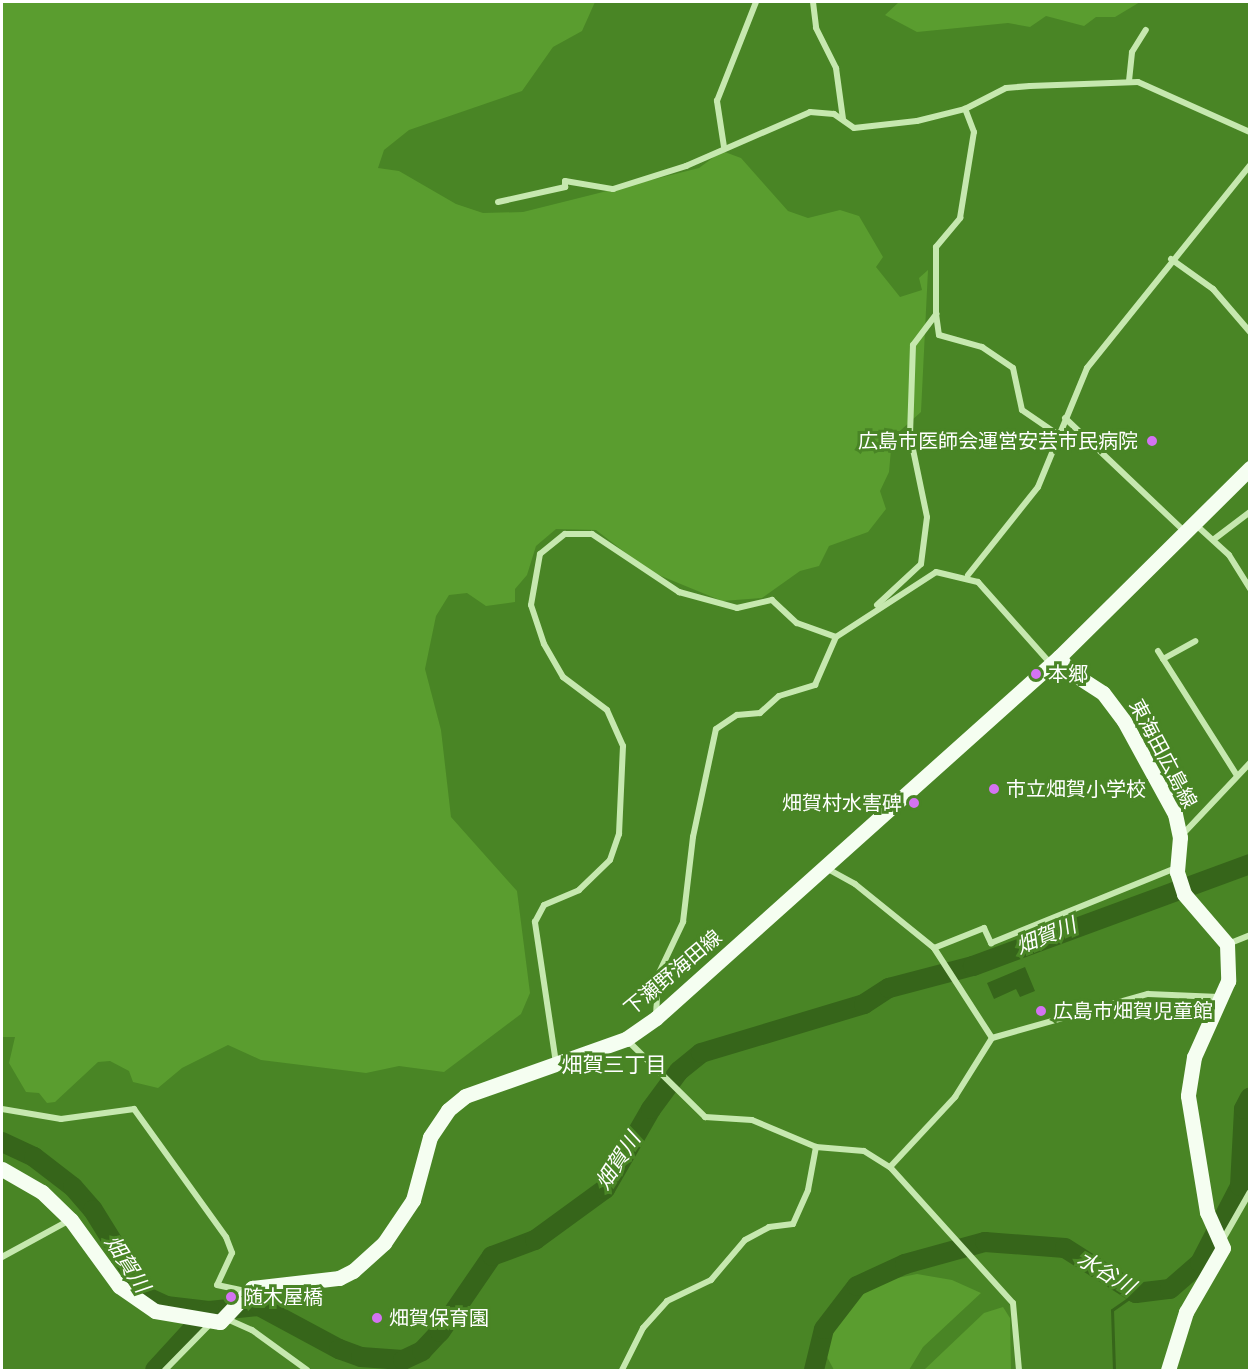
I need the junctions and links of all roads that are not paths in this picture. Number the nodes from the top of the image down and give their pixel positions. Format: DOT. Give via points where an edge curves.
graph roads {
  1 [pos="756,2"];
  2 [pos="813,2"];
  3 [pos="1146,30"];
  4 [pos="1129,81"];
  5 [pos="965,109"];
  6 [pos="843,119"];
  7 [pos="1250,132"];
  8 [pos="724,147"];
  9 [pos="1250,165"];
  10 [pos="498,202"];
  11 [pos="1171,259"];
  12 [pos="936,315"];
  13 [pos="1250,332"];
  14 [pos="1065,418"];
  15 [pos="1057,435"];
  16 [pos="1250,468"];
  17 [pos="1250,512"];
  18 [pos="1189,527"];
  19 [pos="1213,540"];
  20 [pos="968,575"];
  21 [pos="1250,590"];
  22 [pos="876,608"];
  23 [pos="837,637"];
  24 [pos="1196,641"];
  25 [pos="1158,651"];
  26 [pos="1163,659"];
  27 [pos="1055,661"];
  28 [pos="1250,763"];
  29 [pos="1236,774"];
  30 [pos="1180,837"];
  31 [pos="825,867"];
  32 [pos="1177,870"];
  33 [pos="1250,935"];
  34 [pos="1227,944"];
  35 [pos="934,948"];
  36 [pos="1221,997"];
  37 [pos="656,1018"];
  38 [pos="992,1038"];
  39 [pos="626,1039"];
  40 [pos="557,1066"];
  41 [pos="2,1109"];
  42 [pos="816,1147"];
  43 [pos="890,1167"];
  44 [pos="2,1169"];
  45 [pos="1250,1192"];
  46 [pos="71,1220"];
  47 [pos="1222,1238"];
  48 [pos="2,1257"];
  49 [pos="244,1293"];
  50 [pos="215,1318"];
  51 [pos="165,1371"];
  52 [pos="307,1371"];
  53 [pos="622,1371"];
  54 [pos="1018,1371"];
  55 [pos="1168,1371"];
  1 -- 8 [label="street" via="717,101"];
  2 -- 6 [label="street" via="816,28 836,68"];
  3 -- 4 [label="street" via="1132,52"];
  4 -- 5 [label="street" via="1006,88"];
  4 -- 7 [label="street" via="1151,85"];
  5 -- 6 [label="street" via="857,128"];
  5 -- 12 [label="street" via="973,140 958,224 936,247"];
  6 -- 8 [label="street" via="810,112"];
  8 -- 10 [label="street" via="690,165 608,190 565,182 565,187"];
  9 -- 11 [label="street"];
  11 -- 13 [label="street" via="1213,289"];
  11 -- 14 [label="street" via="1087,368"];
  12 -- 15 [label="street" via="939,335 982,347 1013,368 1022,410"];
  12 -- 22 [label="street" via="913,345 910,435 927,517 921,564"];
  14 -- 15 [label="street"];
  14 -- 18 [label="street"];
  15 -- 20 [label="street" via="1038,487"];
  16 -- 18 [label="main road"];
  17 -- 19 [label="street"];
  18 -- 19 [label="street"];
  18 -- 27 [label="main road"];
  19 -- 21 [label="street"];
  20 -- 22 [label="street" via="936,572"];
  20 -- 27 [label="street"];
  22 -- 23 [label="street"];
  23 -- 37 [label="street" via="815,685 779,696 760,713 737,715 716,729 693,837 683,922 658,975"];
  23 -- 40 [label="street" via="797,623 772,600 728,607 672,589 592,534 565,534 540,554 531,605 544,644 563,677 611,714 623,746 618,834 610,860 579,890 544,905 535,922"];
  24 -- 26 [label="street"];
  25 -- 26 [label="street"];
  26 -- 29 [label="street"];
  27 -- 30 [label="main road, 東海田広島線" via="1119,713 1165,793"];
  27 -- 31 [label="main road, 下瀬野海田線"];
  28 -- 29 [label="street"];
  29 -- 30 [label="street"];
  30 -- 32 [label="main road, 東海田広島線"];
  31 -- 35 [label="street" via="855,884"];
  31 -- 37 [label="main road, 下瀬野海田線"];
  32 -- 34 [label="main road, 東海田広島線" via="1184,894"];
  32 -- 35 [label="street" via="991,943 984,928"];
  33 -- 34 [label="street"];
  34 -- 36 [label="main road" via="1230,970"];
  35 -- 38 [label="street"];
  36 -- 38 [label="street" via="1148,994"];
  36 -- 47 [label="main road" via="1188,1081 1211,1220"];
  37 -- 39 [label="main road, 下瀬野海田線"];
  38 -- 43 [label="street" via="955,1097"];
  39 -- 40 [label="main road, 下瀬野海田線"];
  39 -- 42 [label="street" via="705,1117 752,1120"];
  40 -- 49 [label="main road, 下瀬野海田線" via="465,1096 448,1110 430,1137 413,1200 384,1243 353,1271 339,1278"];
  41 -- 49 [label="street" via="61,1119 134,1109 226,1237 232,1253 217,1285"];
  42 -- 43 [label="street" via="864,1151"];
  42 -- 53 [label="street" via="808,1190 793,1224 769,1227 745,1240 711,1280 667,1301 643,1328"];
  43 -- 54 [label="street" via="962,1242 1013,1303"];
  44 -- 46 [label="main road" via="42,1192"];
  45 -- 47 [label="street"];
  46 -- 48 [label="street"];
  46 -- 50 [label="main road" via="128,1295 155,1311"];
  47 -- 55 [label="main road" via="1221,1255 1186,1312"];
  49 -- 50 [label="main road"];
  50 -- 51 [label="street"];
  50 -- 52 [label="street" via="252,1330"];
}
